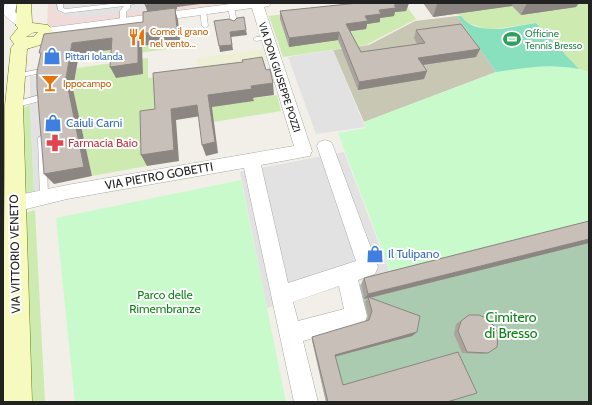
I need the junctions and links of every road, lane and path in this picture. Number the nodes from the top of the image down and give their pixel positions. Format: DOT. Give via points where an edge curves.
graph roads {
  1 [pos="11,3"];
  2 [pos="24,3"];
  3 [pos="60,3"];
  4 [pos="134,3"];
  5 [pos="127,4"];
  6 [pos="261,4"];
  7 [pos="231,7"];
  8 [pos="99,8"];
  9 [pos="203,11"];
  10 [pos="123,16"];
  11 [pos="234,23"];
  12 [pos="205,26"];
  13 [pos="25,32"];
  14 [pos="46,32"];
  15 [pos="16,76"];
  16 [pos="8,107"];
  17 [pos="41,128"];
  18 [pos="325,146"];
  19 [pos="304,151"];
  20 [pos="251,160"];
  21 [pos="44,196"];
  22 [pos="14,204"];
  23 [pos="347,274"];
  24 [pos="281,296"];
  25 [pos="290,334"];
  26 [pos="17,402"];
  27 [pos="306,402"];
  1 -- 13 [label="street" via="9,13"];
  2 -- 13 [label="main road, VIA VITTORIO VENETO"];
  3 -- 8 [label="lane" via="60,9 64,11"];
  4 -- 5 [label="lane"];
  5 -- 8 [label="lane"];
  5 -- 10 [label="lane"];
  6 -- 7 [label="street"];
  6 -- 19 [label="street, VIA DON GIUSEPPE POZZI" via="262,39"];
  7 -- 9 [label="street"];
  7 -- 11 [label="lane"];
  8 -- 10 [label="lane" via="118,7"];
  9 -- 10 [label="street"];
  9 -- 12 [label="lane"];
  10 -- 14 [label="street"];
  13 -- 14 [label="main road" via="37,41"];
  13 -- 15 [label="main road, VIA VITTORIO VENETO" via="19,48"];
  15 -- 16 [label="main road, VIA VITTORIO VENETO"];
  15 -- 16 [label="lane" via="41,71 40,95"];
  16 -- 22 [label="main road, VIA VITTORIO VENETO"];
  17 -- 21 [label="lane"];
  18 -- 23 [label="street" via="368,267"];
  19 -- 20 [label="street, VIA PIETRO GOBETTI"];
  20 -- 21 [label="street, VIA PIETRO GOBETTI"];
  20 -- 24 [label="street"];
  21 -- 22 [label="street, VIA PIETRO GOBETTI"];
  22 -- 26 [label="main road, VIA VITTORIO VENETO"];
  23 -- 24 [label="street"];
  23 -- 25 [label="street" via="356,316"];
  24 -- 25 [label="street"];
  25 -- 27 [label="street"];
}
